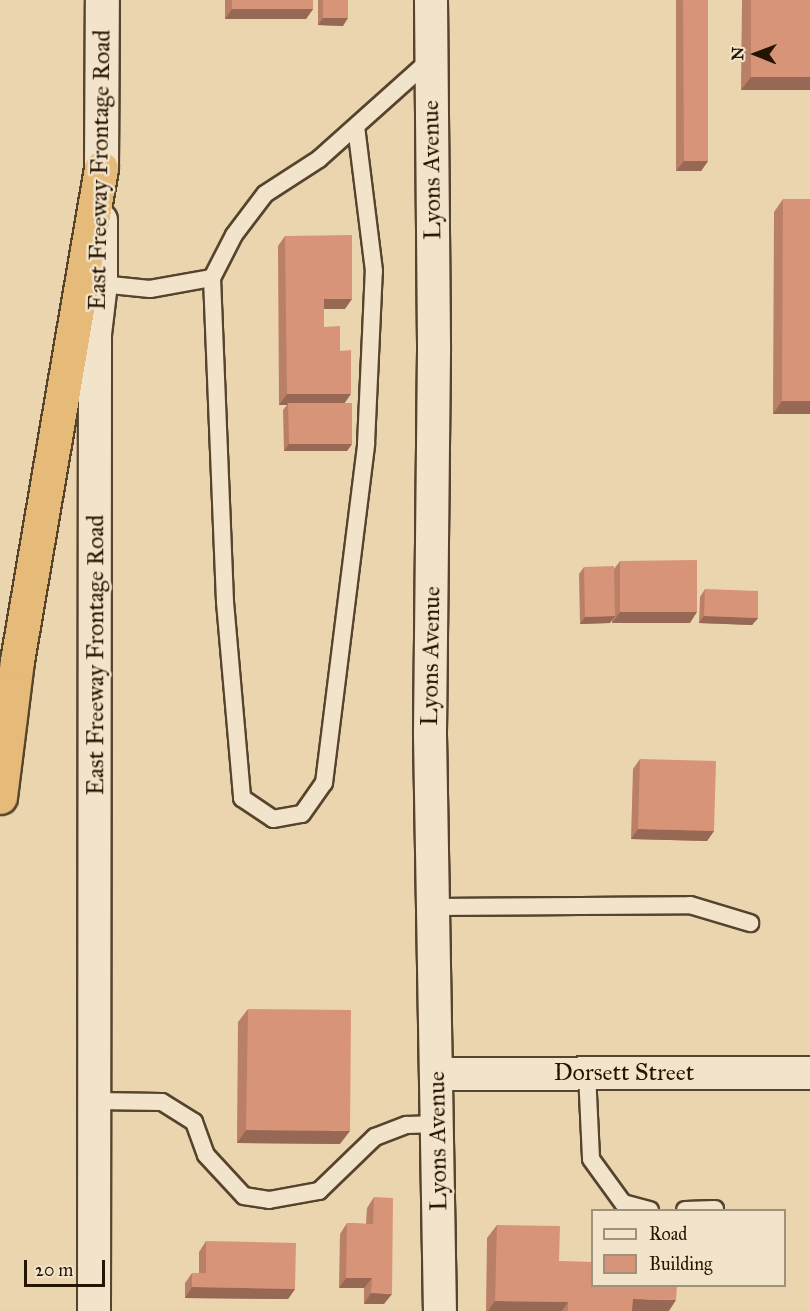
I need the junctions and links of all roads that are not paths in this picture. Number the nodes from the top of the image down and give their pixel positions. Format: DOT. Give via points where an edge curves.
graph roads {
  1 [pos="102,0"];
  2 [pos="431,0"];
  3 [pos="431,59"];
  4 [pos="356,127"];
  5 [pos="101,168"];
  6 [pos="212,278"];
  7 [pos="101,284"];
  8 [pos="0,797"];
  9 [pos="434,907"];
  10 [pos="750,922"];
  11 [pos="587,1073"];
  12 [pos="810,1073"];
  13 [pos="437,1074"];
  14 [pos="95,1101"];
  15 [pos="438,1124"];
  16 [pos="646,1209"];
  17 [pos="94,1311"];
  18 [pos="440,1311"];
  1 -- 5 [label="main road, East Freeway Frontage Road"];
  2 -- 3 [label="street, Lyons Avenue"];
  3 -- 4 [label="lane"];
  3 -- 9 [label="street, Lyons Avenue" via="434,363 430,735"];
  4 -- 6 [label="lane" via="319,159 265,194 234,235"];
  4 -- 6 [label="lane" via="374,271 365,456 324,783 302,814 273,819 242,798 225,602"];
  5 -- 7 [label="street, East Freeway Frontage Road"];
  5 -- 8 [label="highway" via="17,662"];
  6 -- 7 [label="lane" via="150,289"];
  7 -- 14 [label="street, East Freeway Frontage Road" via="95,334"];
  9 -- 10 [label="lane" via="690,905"];
  9 -- 13 [label="street, Lyons Avenue"];
  11 -- 12 [label="street, Dorsett Street"];
  11 -- 13 [label="street, Dorsett Street"];
  11 -- 16 [label="lane" via="591,1159 623,1203"];
  13 -- 15 [label="street, Lyons Avenue"];
  14 -- 15 [label="lane" via="162,1102 194,1122 206,1155 244,1196 269,1200 319,1191 375,1137 407,1125"];
  14 -- 17 [label="street, East Freeway Frontage Road"];
  15 -- 18 [label="street, Lyons Avenue"];
}
